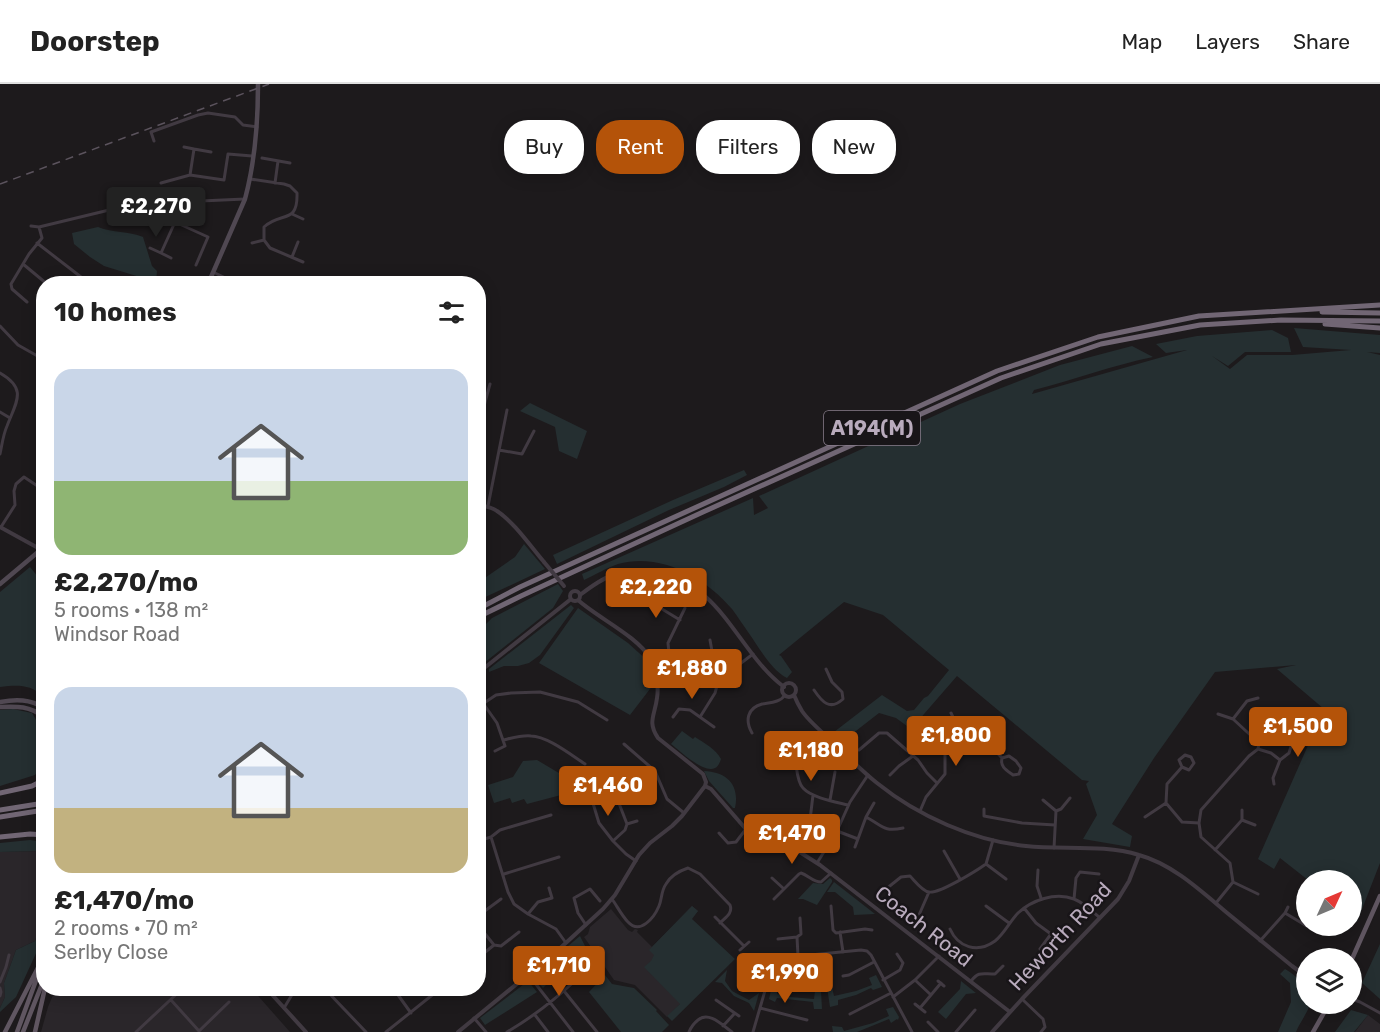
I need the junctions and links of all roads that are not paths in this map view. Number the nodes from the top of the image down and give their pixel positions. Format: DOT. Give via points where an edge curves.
graph roads {
  1 [pos="258,84"];
  2 [pos="256,127"];
  3 [pos="154,141"];
  4 [pos="184,147"];
  5 [pos="194,149"];
  6 [pos="211,152"];
  7 [pos="252,156"];
  8 [pos="262,158"];
  9 [pos="278,161"];
  10 [pos="290,163"];
  11 [pos="190,175"];
  12 [pos="249,179"];
  13 [pos="161,183"];
  14 [pos="275,183"];
  15 [pos="245,199"];
  16 [pos="175,202"];
  17 [pos="292,214"];
  18 [pos="303,219"];
  19 [pos="175,222"];
  20 [pos="31,226"];
  21 [pos="39,227"];
  22 [pos="264,240"];
  23 [pos="298,242"];
  24 [pos="37,243"];
  25 [pos="252,243"];
  26 [pos="150,248"];
  27 [pos="161,253"];
  28 [pos="292,257"];
  29 [pos="171,258"];
  30 [pos="303,262"];
  31 [pos="23,264"];
  32 [pos="196,265"];
  33 [pos="213,272"];
  34 [pos="37,276"];
  35 [pos="80,276"];
  36 [pos="211,276"];
  37 [pos="221,276"];
  38 [pos="27,302"];
  39 [pos="1380,305"];
  40 [pos="1285,312"];
  41 [pos="1380,313"];
  42 [pos="1281,320"];
  43 [pos="1380,321"];
  44 [pos="0,326"];
  45 [pos="1380,328"];
  46 [pos="36,356"];
  47 [pos="0,373"];
  48 [pos="490,384"];
  49 [pos="486,399"];
  50 [pos="507,410"];
  51 [pos="0,412"];
  52 [pos="10,418"];
  53 [pos="534,430"];
  54 [pos="499,450"];
  55 [pos="0,454"];
  56 [pos="36,485"];
  57 [pos="488,506"];
  58 [pos="1,527"];
  59 [pos="36,545"];
  60 [pos="36,553"];
  61 [pos="0,584"];
  62 [pos="580,595"];
  63 [pos="571,596"];
  64 [pos="644,598"];
  65 [pos="578,600"];
  66 [pos="486,605"];
  67 [pos="685,608"];
  68 [pos="486,613"];
  69 [pos="680,620"];
  70 [pos="710,640"];
  71 [pos="753,654"];
  72 [pos="690,663"];
  73 [pos="653,664"];
  74 [pos="486,666"];
  75 [pos="826,669"];
  76 [pos="732,670"];
  77 [pos="718,682"];
  78 [pos="784,687"];
  79 [pos="814,690"];
  80 [pos="785,695"];
  81 [pos="794,695"];
  82 [pos="1258,698"];
  83 [pos="0,702"];
  84 [pos="486,702"];
  85 [pos="36,704"];
  86 [pos="486,706"];
  87 [pos="0,707"];
  88 [pos="36,711"];
  89 [pos="951,713"];
  90 [pos="1218,714"];
  91 [pos="673,717"];
  92 [pos="699,717"];
  93 [pos="1233,719"];
  94 [pos="607,720"];
  95 [pos="714,727"];
  96 [pos="752,733"];
  97 [pos="962,736"];
  98 [pos="813,737"];
  99 [pos="503,740"];
  100 [pos="1293,740"];
  101 [pos="624,744"];
  102 [pos="1258,749"];
  103 [pos="859,750"];
  104 [pos="495,751"];
  105 [pos="914,756"];
  106 [pos="1002,758"];
  107 [pos="771,760"];
  108 [pos="1280,760"];
  109 [pos="796,763"];
  110 [pos="585,764"];
  111 [pos="1182,767"];
  112 [pos="835,772"];
  113 [pos="868,775"];
  114 [pos="890,775"];
  115 [pos="937,783"];
  116 [pos="36,784"];
  117 [pos="1274,784"];
  118 [pos="705,786"];
  119 [pos="598,789"];
  120 [pos="0,793"];
  121 [pos="813,795"];
  122 [pos="1070,798"];
  123 [pos="592,800"];
  124 [pos="830,800"];
  125 [pos="1043,800"];
  126 [pos="1166,802"];
  127 [pos="874,803"];
  128 [pos="848,805"];
  129 [pos="36,807"];
  130 [pos="36,808"];
  131 [pos="984,809"];
  132 [pos="0,810"];
  133 [pos="1242,810"];
  134 [pos="920,811"];
  135 [pos="1056,811"];
  136 [pos="684,813"];
  137 [pos="551,815"];
  138 [pos="0,817"];
  139 [pos="866,817"];
  140 [pos="1145,818"];
  141 [pos="774,820"];
  142 [pos="1242,820"];
  143 [pos="637,821"];
  144 [pos="1199,823"];
  145 [pos="627,824"];
  146 [pos="1055,825"];
  147 [pos="1255,825"];
  148 [pos="903,828"];
  149 [pos="746,829"];
  150 [pos="837,831"];
  151 [pos="719,833"];
  152 [pos="36,834"];
  153 [pos="0,837"];
  154 [pos="491,837"];
  155 [pos="486,839"];
  156 [pos="858,839"];
  157 [pos="993,840"];
  158 [pos="613,841"];
  159 [pos="855,847"];
  160 [pos="1054,848"];
  161 [pos="1215,849"];
  162 [pos="944,850"];
  163 [pos="1139,855"];
  164 [pos="559,857"];
  165 [pos="636,861"];
  166 [pos="817,862"];
  167 [pos="986,864"];
  168 [pos="1038,870"];
  169 [pos="831,873"];
  170 [pos="503,874"];
  171 [pos="1100,874"];
  172 [pos="772,878"];
  173 [pos="960,879"];
  174 [pos="1006,879"];
  175 [pos="1233,882"];
  176 [pos="549,888"];
  177 [pos="783,889"];
  178 [pos="886,889"];
  179 [pos="929,892"];
  180 [pos="1258,894"];
  181 [pos="1380,896"];
  182 [pos="774,898"];
  183 [pos="1041,898"];
  184 [pos="501,899"];
  185 [pos="612,899"];
  186 [pos="1074,899"];
  187 [pos="600,901"];
  188 [pos="1215,903"];
  189 [pos="831,906"];
  190 [pos="986,906"];
  191 [pos="1288,908"];
  192 [pos="1024,909"];
  193 [pos="486,910"];
  194 [pos="1285,913"];
  195 [pos="528,914"];
  196 [pos="919,915"];
  197 [pos="715,917"];
  198 [pos="800,918"];
  199 [pos="1100,918"];
  200 [pos="1296,920"];
  201 [pos="720,923"];
  202 [pos="1009,923"];
  203 [pos="586,925"];
  204 [pos="950,929"];
  205 [pos="872,930"];
  206 [pos="519,932"];
  207 [pos="840,932"];
  208 [pos="486,935"];
  209 [pos="797,937"];
  210 [pos="778,939"];
  211 [pos="1260,940"];
  212 [pos="749,942"];
  213 [pos="566,943"];
  214 [pos="494,945"];
  215 [pos="744,946"];
  216 [pos="1357,948"];
  217 [pos="1040,949"];
  218 [pos="740,950"];
  219 [pos="843,951"];
  220 [pos="486,952"];
  221 [pos="897,954"];
  222 [pos="9,956"];
  223 [pos="798,956"];
  224 [pos="939,956"];
  225 [pos="597,960"];
  226 [pos="754,962"];
  227 [pos="874,962"];
  228 [pos="1003,966"];
  229 [pos="753,968"];
  230 [pos="1296,968"];
  231 [pos="36,972"];
  232 [pos="528,974"];
  233 [pos="770,974"];
  234 [pos="843,976"];
  235 [pos="802,977"];
  236 [pos="36,979"];
  237 [pos="883,980"];
  238 [pos="915,980"];
  239 [pos="971,981"];
  240 [pos="0,982"];
  241 [pos="746,982"];
  242 [pos="941,983"];
  243 [pos="0,988"];
  244 [pos="564,991"];
  245 [pos="892,995"];
  246 [pos="931,995"];
  247 [pos="0,996"];
  248 [pos="37,996"];
  249 [pos="43,996"];
  250 [pos="175,996"];
  251 [pos="273,996"];
  252 [pos="291,996"];
  253 [pos="332,996"];
  254 [pos="399,996"];
  255 [pos="431,996"];
  256 [pos="1022,999"];
  257 [pos="171,1000"];
  258 [pos="716,1000"];
  259 [pos="229,1002"];
  260 [pos="550,1003"];
  261 [pos="1362,1003"];
  262 [pos="915,1004"];
  263 [pos="284,1008"];
  264 [pos="760,1008"];
  265 [pos="920,1008"];
  266 [pos="975,1010"];
  267 [pos="925,1012"];
  268 [pos="1010,1012"];
  269 [pos="411,1013"];
  270 [pos="735,1013"];
  271 [pos="1380,1013"];
  272 [pos="849,1014"];
  273 [pos="1323,1014"];
  274 [pos="535,1015"];
  275 [pos="739,1016"];
  276 [pos="474,1018"];
  277 [pos="808,1019"];
  278 [pos="928,1022"];
  279 [pos="723,1026"];
  280 [pos="199,1031"];
  281 [pos="5,1032"];
  282 [pos="17,1032"];
  283 [pos="23,1032"];
  284 [pos="35,1032"];
  285 [pos="136,1032"];
  286 [pos="306,1032"];
  287 [pos="366,1032"];
  288 [pos="387,1032"];
  289 [pos="458,1032"];
  290 [pos="486,1032"];
  291 [pos="507,1032"];
  292 [pos="548,1032"];
  293 [pos="573,1032"];
  294 [pos="597,1032"];
  295 [pos="689,1032"];
  296 [pos="732,1032"];
  297 [pos="753,1032"];
  298 [pos="912,1032"];
  299 [pos="940,1032"];
  300 [pos="956,1032"];
  301 [pos="992,1032"];
  302 [pos="1041,1032"];
  303 [pos="1313,1032"];
  1 -- 2 [label="main road"];
  2 -- 3 [label="street" via="243,125 235,117 208,113 151,132"];
  2 -- 7 [label="main road"];
  4 -- 5 [label="street"];
  5 -- 6 [label="street"];
  5 -- 11 [label="street"];
  7 -- 11 [label="street" via="228,154 224,180"];
  7 -- 12 [label="main road"];
  8 -- 9 [label="street"];
  9 -- 10 [label="street"];
  9 -- 14 [label="street"];
  11 -- 13 [label="street"];
  12 -- 14 [label="street"];
  12 -- 15 [label="main road"];
  14 -- 17 [label="street" via="290,186 297,194"];
  15 -- 16 [label="street"];
  15 -- 33 [label="main road"];
  16 -- 19 [label="street"];
  16 -- 21 [label="street" via="134,204"];
  17 -- 18 [label="street"];
  17 -- 22 [label="street" via="270,221 264,227"];
  19 -- 27 [label="street"];
  19 -- 32 [label="street" via="208,237"];
  20 -- 21 [label="street"];
  21 -- 24 [label="street" via="42,238"];
  22 -- 25 [label="street"];
  22 -- 28 [label="street" via="270,248"];
  23 -- 28 [label="street"];
  24 -- 31 [label="street"];
  24 -- 35 [label="street"];
  26 -- 27 [label="street"];
  27 -- 29 [label="street"];
  28 -- 30 [label="street"];
  31 -- 34 [label="street"];
  31 -- 38 [label="street" via="11,284"];
  33 -- 36 [label="main road"];
  33 -- 37 [label="street"];
  39 -- 40 [label="highway, A194(M)"];
  40 -- 41 [label="highway, A194(M)"];
  40 -- 66 [label="highway, A194(M)" via="1199,316 1110,334 998,371"];
  42 -- 43 [label="highway, A194(M)"];
  42 -- 45 [label="highway, A194(M)"];
  42 -- 68 [label="highway, A194(M)" via="1200,325 1101,344 1001,378"];
  44 -- 46 [label="street" via="24,350"];
  47 -- 52 [label="street" via="10,379 18,393"];
  48 -- 49 [label="street"];
  50 -- 54 [label="street"];
  51 -- 52 [label="street"];
  52 -- 55 [label="street"];
  53 -- 54 [label="street" via="522,454"];
  54 -- 57 [label="street"];
  56 -- 58 [label="street" via="24,477 16,484 15,505"];
  57 -- 63 [label="street, bridge" via="508,520"];
  58 -- 59 [label="street"];
  60 -- 61 [label="main road"];
  62 -- 63 [label="street" via="576,591"];
  62 -- 65 [label="street"];
  62 -- 71 [label="street" via="611,575 632,571 659,573 683,581 714,605"];
  63 -- 65 [label="street" via="573,601"];
  63 -- 74 [label="street"];
  64 -- 69 [label="street"];
  65 -- 73 [label="street" via="636,642"];
  67 -- 69 [label="street"];
  69 -- 73 [label="street" via="668,643 669,653"];
  70 -- 76 [label="street" via="712,651"];
  71 -- 76 [label="street"];
  71 -- 78 [label="street"];
  72 -- 77 [label="street"];
  73 -- 118 [label="street, Coach Road" via="657,698 653,730 703,774"];
  75 -- 79 [label="street" via="843,699 831,705 824,703"];
  76 -- 77 [label="street"];
  77 -- 92 [label="street"];
  78 -- 80 [label="street"];
  78 -- 81 [label="street" via="788,683 795,685"];
  80 -- 81 [label="street"];
  80 -- 96 [label="street" via="779,701 754,707 748,716"];
  81 -- 113 [label="street" via="803,713"];
  82 -- 93 [label="street" via="1247,699"];
  83 -- 85 [label="main road" via="24,700"];
  84 -- 94 [label="street" via="496,695 540,692 578,702"];
  86 -- 99 [label="street"];
  87 -- 88 [label="main road"];
  89 -- 97 [label="street"];
  90 -- 93 [label="street"];
  91 -- 92 [label="street" via="679,709 690,710"];
  92 -- 95 [label="street"];
  93 -- 102 [label="street" via="1259,743"];
  97 -- 106 [label="street" via="974,734 985,740"];
  97 -- 115 [label="street" via="945,753 945,774"];
  98 -- 109 [label="street" via="800,737 795,745"];
  99 -- 104 [label="street" via="505,746"];
  99 -- 110 [label="street" via="534,735"];
  100 -- 108 [label="street" via="1289,753"];
  101 -- 136 [label="street" via="655,771 667,799"];
  102 -- 108 [label="street"];
  102 -- 144 [label="street" via="1201,810"];
  103 -- 105 [label="street" via="879,733 887,733"];
  105 -- 114 [label="street"];
  105 -- 115 [label="street"];
  106 -- 106 [label="street" via="1009,756 1016,761 1021,768 1019,774 1013,775 1003,768"];
  107 -- 109 [label="street"];
  108 -- 117 [label="street"];
  109 -- 121 [label="street" via="800,784"];
  111 -- 111 [label="street" via="1189,770 1194,763 1191,757 1185,755 1179,760"];
  111 -- 126 [label="street" via="1167,784"];
  112 -- 124 [label="street"];
  113 -- 128 [label="street"];
  113 -- 134 [label="street"];
  115 -- 134 [label="street"];
  116 -- 120 [label="highway"];
  118 -- 136 [label="street"];
  118 -- 149 [label="street, Coach Road"];
  119 -- 145 [label="street" via="613,788"];
  121 -- 124 [label="street"];
  121 -- 141 [label="street" via="808,825 803,828"];
  122 -- 135 [label="street"];
  123 -- 158 [label="street" via="599,823"];
  124 -- 128 [label="street"];
  125 -- 135 [label="street"];
  126 -- 140 [label="street"];
  126 -- 144 [label="street" via="1182,822"];
  127 -- 139 [label="street"];
  128 -- 150 [label="street"];
  129 -- 132 [label="highway"];
  130 -- 138 [label="highway"];
  131 -- 146 [label="street" via="984,816"];
  133 -- 142 [label="street"];
  134 -- 157 [label="street"];
  135 -- 146 [label="street"];
  136 -- 165 [label="street"];
  137 -- 154 [label="street" via="500,830"];
  139 -- 148 [label="street" via="886,830"];
  139 -- 156 [label="street"];
  142 -- 147 [label="street"];
  142 -- 161 [label="street"];
  143 -- 145 [label="street"];
  144 -- 161 [label="street" via="1200,837"];
  145 -- 158 [label="street"];
  146 -- 160 [label="street"];
  149 -- 151 [label="street" via="736,842 728,843"];
  149 -- 166 [label="street, Coach Road" via="760,841 798,851"];
  150 -- 156 [label="street"];
  150 -- 166 [label="street"];
  152 -- 153 [label="highway"];
  154 -- 155 [label="street"];
  154 -- 170 [label="street"];
  156 -- 159 [label="street"];
  157 -- 160 [label="street"];
  157 -- 167 [label="street"];
  158 -- 165 [label="street"];
  160 -- 163 [label="street" via="1104,849"];
  161 -- 175 [label="street" via="1230,863"];
  162 -- 173 [label="street"];
  163 -- 188 [label="street" via="1169,869"];
  163 -- 199 [label="street, Heworth Road" via="1125,890"];
  164 -- 170 [label="street"];
  165 -- 185 [label="street"];
  166 -- 169 [label="street, Coach Road"];
  167 -- 173 [label="street"];
  167 -- 174 [label="street"];
  168 -- 183 [label="street"];
  169 -- 177 [label="street" via="821,882 801,873"];
  169 -- 224 [label="street, Coach Road"];
  170 -- 195 [label="street" via="514,904"];
  171 -- 186 [label="street" via="1080,872"];
  172 -- 177 [label="street"];
  173 -- 179 [label="street" via="942,890"];
  175 -- 180 [label="street"];
  175 -- 188 [label="street"];
  176 -- 195 [label="street" via="552,898 538,902"];
  177 -- 182 [label="street"];
  178 -- 179 [label="street" via="901,877 910,876"];
  179 -- 196 [label="street"];
  181 -- 216 [label="main road"];
  183 -- 186 [label="street"];
  183 -- 192 [label="street"];
  184 -- 193 [label="street"];
  185 -- 201 [label="street" via="628,922 643,926 660,904 669,879 688,868 700,874 730,905 730,913"];
  185 -- 203 [label="street"];
  186 -- 199 [label="street"];
  187 -- 203 [label="street" via="589,887 574,898"];
  188 -- 211 [label="street"];
  189 -- 207 [label="street" via="833,930"];
  190 -- 202 [label="street"];
  191 -- 194 [label="street"];
  192 -- 202 [label="street"];
  192 -- 217 [label="street" via="1051,934"];
  194 -- 200 [label="street"];
  194 -- 211 [label="street"];
  195 -- 213 [label="street" via="555,930"];
  197 -- 201 [label="street"];
  198 -- 209 [label="street" via="801,934"];
  199 -- 256 [label="street, Heworth Road"];
  201 -- 215 [label="street"];
  202 -- 204 [label="street" via="996,940 975,948 964,946"];
  203 -- 213 [label="street"];
  205 -- 207 [label="street"];
  206 -- 214 [label="street" via="501,946"];
  207 -- 219 [label="street"];
  208 -- 214 [label="street"];
  209 -- 210 [label="street"];
  209 -- 223 [label="street"];
  211 -- 230 [label="street"];
  212 -- 215 [label="street"];
  213 -- 232 [label="street"];
  214 -- 220 [label="street"];
  215 -- 218 [label="street"];
  219 -- 223 [label="street"];
  219 -- 227 [label="street" via="867,951"];
  221 -- 237 [label="street" via="903,963 900,970"];
  222 -- 240 [label="street"];
  223 -- 233 [label="street" via="776,960"];
  224 -- 238 [label="street"];
  224 -- 239 [label="street, Coach Road"];
  225 -- 244 [label="street"];
  226 -- 229 [label="street"];
  227 -- 234 [label="street"];
  227 -- 237 [label="street"];
  228 -- 239 [label="street" via="994,974 981,973"];
  229 -- 233 [label="street"];
  229 -- 241 [label="street" via="743,978"];
  231 -- 281 [label="main road"];
  232 -- 260 [label="street"];
  232 -- 276 [label="street"];
  233 -- 235 [label="street" via="799,982"];
  233 -- 264 [label="street"];
  236 -- 282 [label="main road"];
  237 -- 245 [label="street"];
  238 -- 245 [label="street"];
  238 -- 246 [label="street"];
  239 -- 268 [label="street, Coach Road"];
  242 -- 246 [label="street"];
  243 -- 247 [label="street"];
  244 -- 260 [label="street"];
  244 -- 294 [label="street"];
  245 -- 272 [label="street"];
  245 -- 298 [label="street"];
  246 -- 265 [label="street"];
  248 -- 283 [label="main road"];
  249 -- 284 [label="main road"];
  250 -- 257 [label="street"];
  251 -- 263 [label="street"];
  252 -- 263 [label="street"];
  253 -- 287 [label="street"];
  254 -- 269 [label="street"];
  255 -- 269 [label="street"];
  256 -- 268 [label="street, Heworth Road"];
  256 -- 302 [label="street" via="1043,1019 1045,1027"];
  257 -- 280 [label="street"];
  257 -- 285 [label="street"];
  258 -- 270 [label="street"];
  259 -- 280 [label="street"];
  260 -- 274 [label="street"];
  260 -- 293 [label="street"];
  261 -- 271 [label="street"];
  262 -- 265 [label="street"];
  263 -- 286 [label="street"];
  264 -- 277 [label="street"];
  264 -- 297 [label="street"];
  265 -- 267 [label="street"];
  266 -- 300 [label="street"];
  268 -- 301 [label="street, Heworth Road"];
  269 -- 288 [label="street"];
  270 -- 275 [label="street"];
  270 -- 279 [label="street"];
  273 -- 303 [label="main road"];
  274 -- 291 [label="street"];
  274 -- 292 [label="street"];
  276 -- 289 [label="street"];
  276 -- 290 [label="street"];
  278 -- 299 [label="street"];
  279 -- 295 [label="street" via="705,1016"];
  279 -- 296 [label="street"];
}
